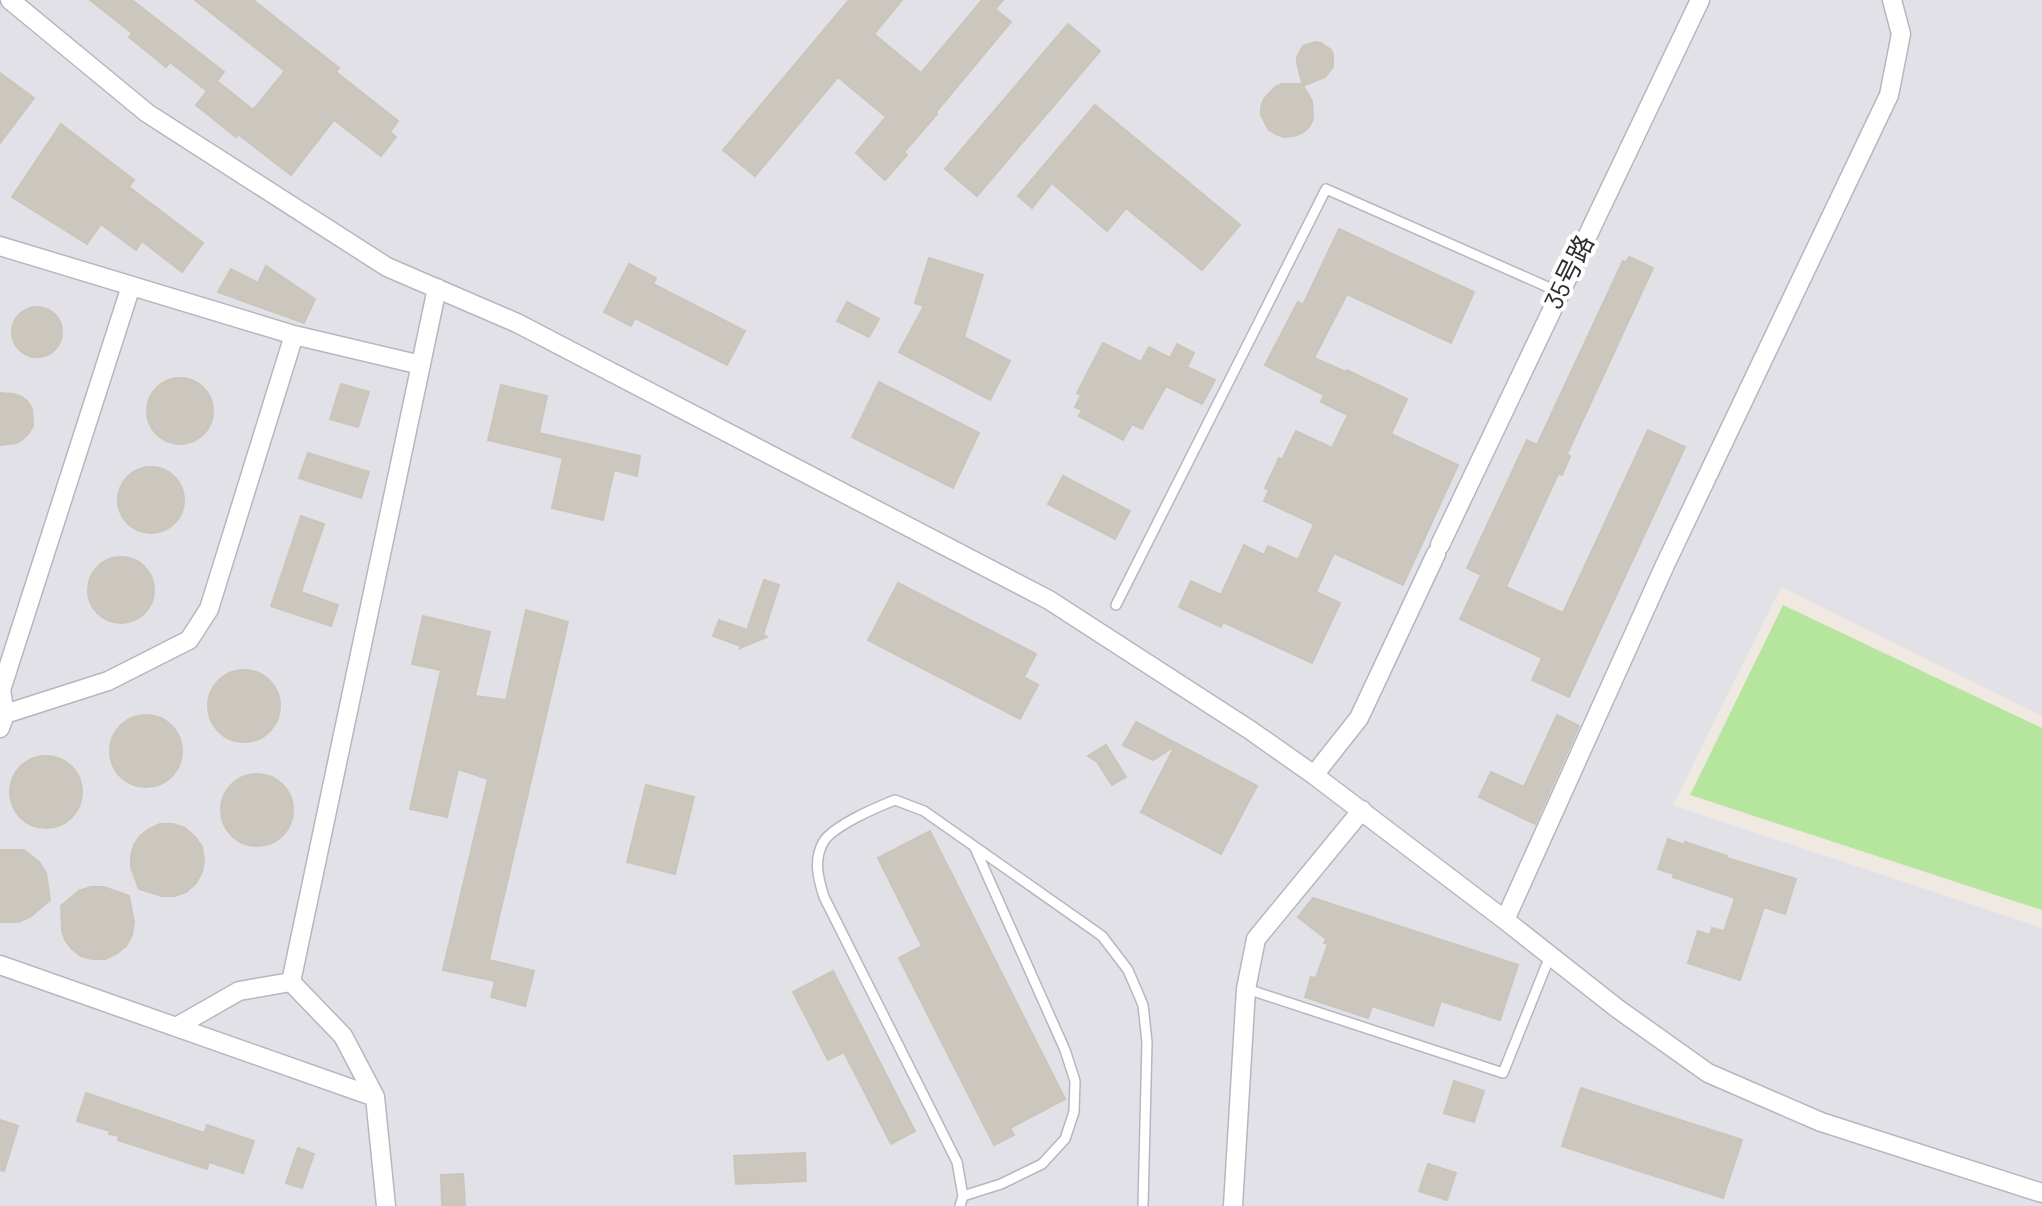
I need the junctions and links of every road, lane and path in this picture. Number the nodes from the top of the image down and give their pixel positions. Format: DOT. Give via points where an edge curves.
graph roads {
  1 [pos="10,0"];
  2 [pos="1700,0"];
  3 [pos="1892,0"];
  4 [pos="0,246"];
  5 [pos="131,286"];
  6 [pos="437,288"];
  7 [pos="1559,292"];
  8 [pos="294,335"];
  9 [pos="421,365"];
  10 [pos="1116,605"];
  11 [pos="2,721"];
  12 [pos="1314,775"];
  13 [pos="1362,810"];
  14 [pos="975,846"];
  15 [pos="1505,920"];
  16 [pos="1550,956"];
  17 [pos="0,965"];
  18 [pos="291,982"];
  19 [pos="1246,989"];
  20 [pos="176,1027"];
  21 [pos="375,1097"];
  22 [pos="2042,1193"];
  23 [pos="962,1201"];
  24 [pos="386,1206"];
  25 [pos="1143,1206"];
  26 [pos="1233,1206"];
  1 -- 6 [label="street" via="147,113 387,267"];
  2 -- 7 [label="street, 35号路"];
  3 -- 15 [label="street" via="1901,34 1889,95 1665,565"];
  4 -- 5 [label="street"];
  5 -- 8 [label="street"];
  5 -- 11 [label="street" via="1,690"];
  6 -- 9 [label="street"];
  6 -- 12 [label="street" via="517,323 1049,600"];
  7 -- 10 [label="lane" via="1326,189"];
  7 -- 12 [label="street, 35号路" via="1359,718"];
  8 -- 9 [label="street"];
  8 -- 11 [label="street" via="209,609 189,640 108,681"];
  9 -- 18 [label="street"];
  12 -- 13 [label="street"];
  13 -- 15 [label="street"];
  13 -- 19 [label="street" via="1256,939"];
  14 -- 23 [label="lane" via="1065,1050 1075,1081 1074,1112 1065,1139 1042,1164"];
  14 -- 23 [label="lane" via="924,811 895,800 825,839 817,876 957,1162"];
  14 -- 25 [label="lane" via="1102,936 1128,970 1143,1005 1147,1042"];
  15 -- 16 [label="street"];
  16 -- 19 [label="lane" via="1503,1073"];
  16 -- 22 [label="street" via="1708,1073 1821,1122"];
  17 -- 20 [label="street"];
  18 -- 20 [label="street" via="239,991"];
  18 -- 21 [label="street" via="343,1036"];
  19 -- 26 [label="street"];
  20 -- 21 [label="street"];
  21 -- 24 [label="street"];
}
